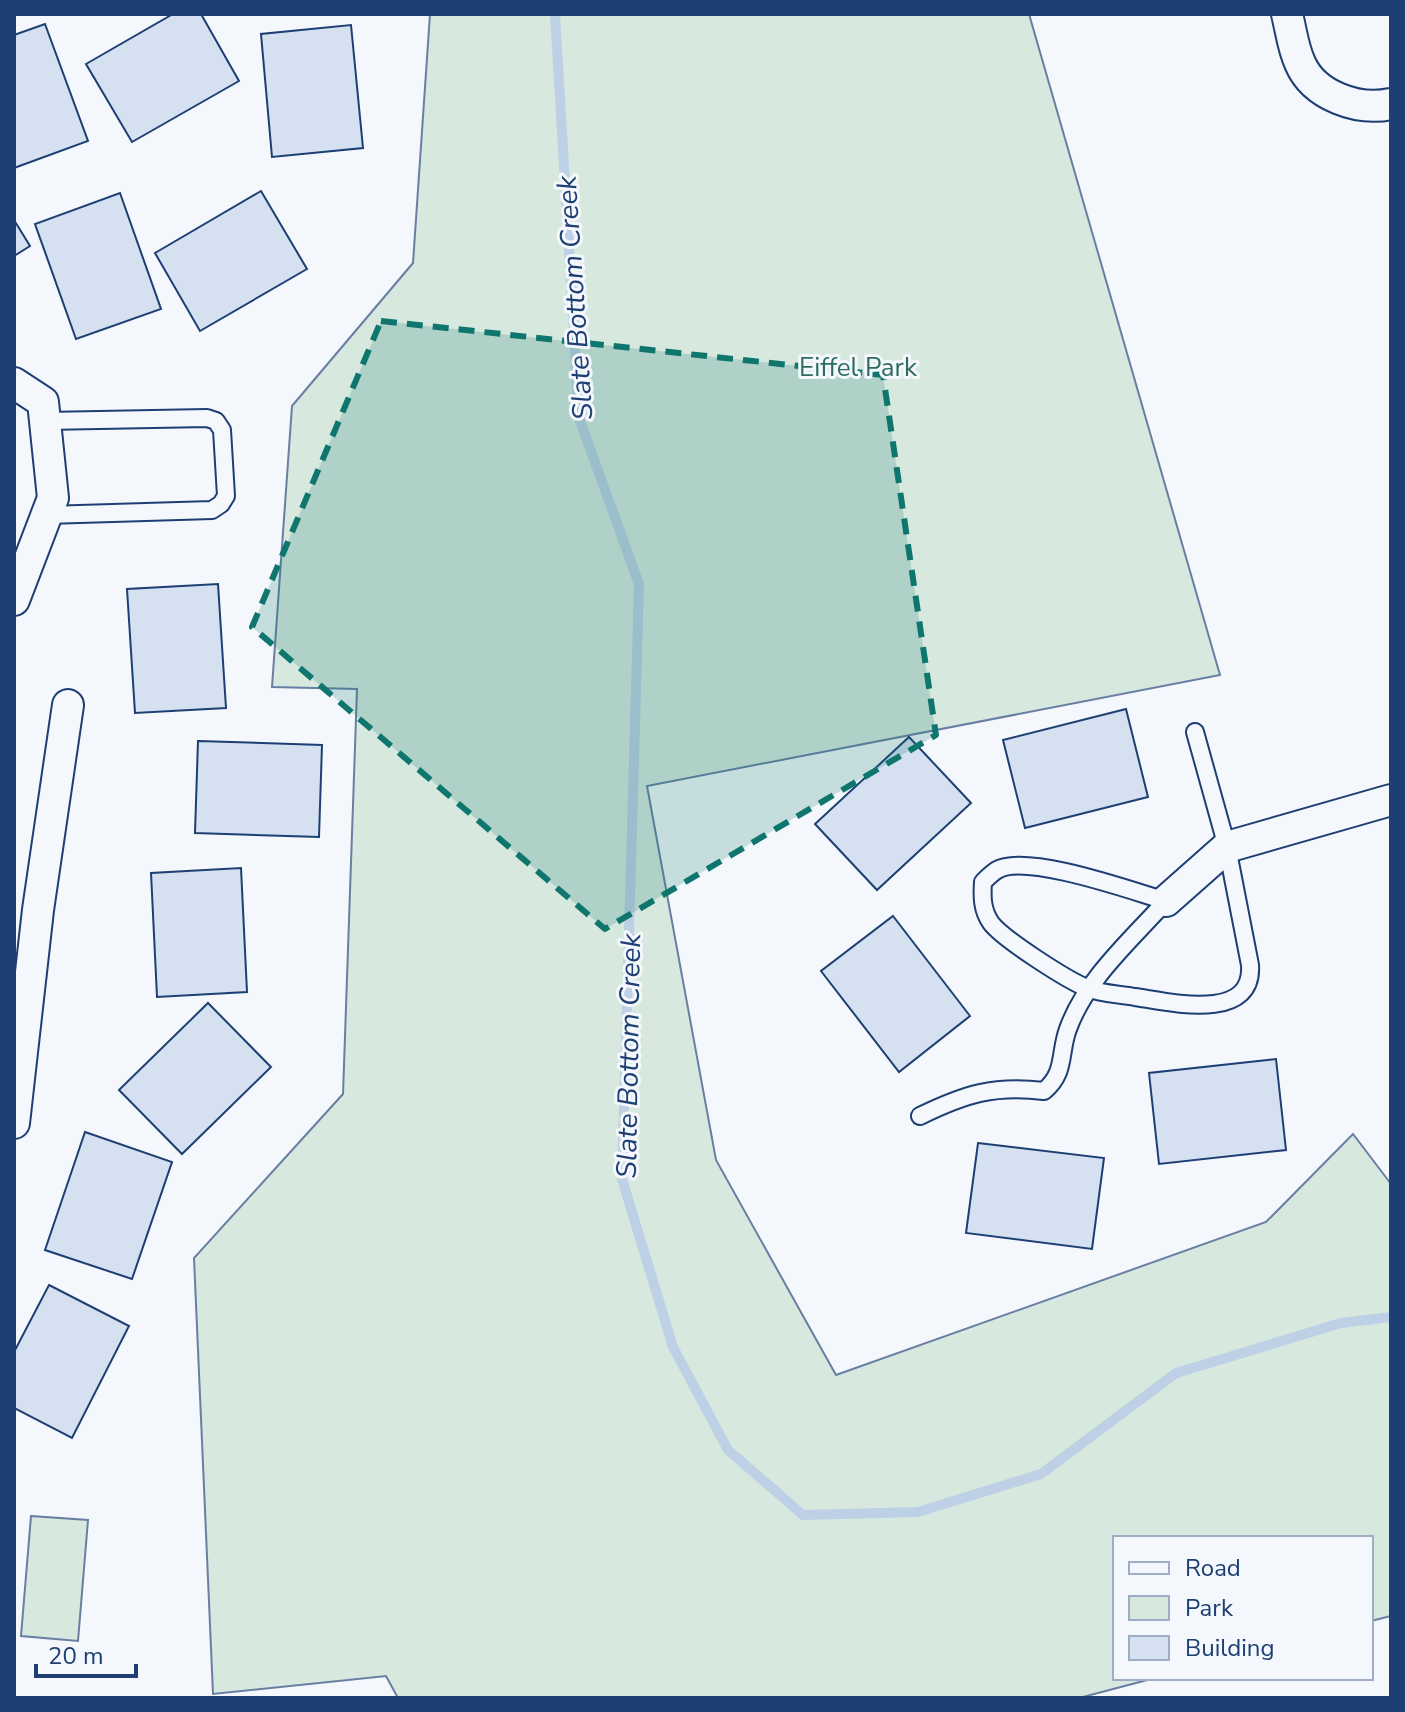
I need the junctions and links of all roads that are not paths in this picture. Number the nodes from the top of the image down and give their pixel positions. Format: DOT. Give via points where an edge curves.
graph roads {
  1 [pos="1287,14"];
  2 [pos="1391,104"];
  3 [pos="14,383"];
  4 [pos="45,421"];
  5 [pos="46,515"];
  6 [pos="14,600"];
  7 [pos="68,705"];
  8 [pos="1195,732"];
  9 [pos="1391,800"];
  10 [pos="1227,847"];
  11 [pos="1166,901"];
  12 [pos="1088,989"];
  13 [pos="920,1116"];
  14 [pos="14,1123"];
  1 -- 2 [label="street" via="1300,64 1314,84 1359,105"];
  3 -- 4 [label="street" via="43,402"];
  4 -- 5 [label="street" via="53,498"];
  4 -- 5 [label="lane" via="216,421 222,430 226,496 212,510"];
  5 -- 6 [label="street"];
  7 -- 14 [label="street"];
  8 -- 10 [label="lane"];
  9 -- 10 [label="street"];
  10 -- 11 [label="street"];
  10 -- 12 [label="lane" via="1250,965 1251,979 1241,993 1194,1007"];
  11 -- 12 [label="lane"];
  11 -- 12 [label="lane" via="1024,864 998,869 983,882 982,902 992,924"];
  12 -- 13 [label="lane" via="1068,1029 1057,1080 1044,1091 980,1091"];
}
